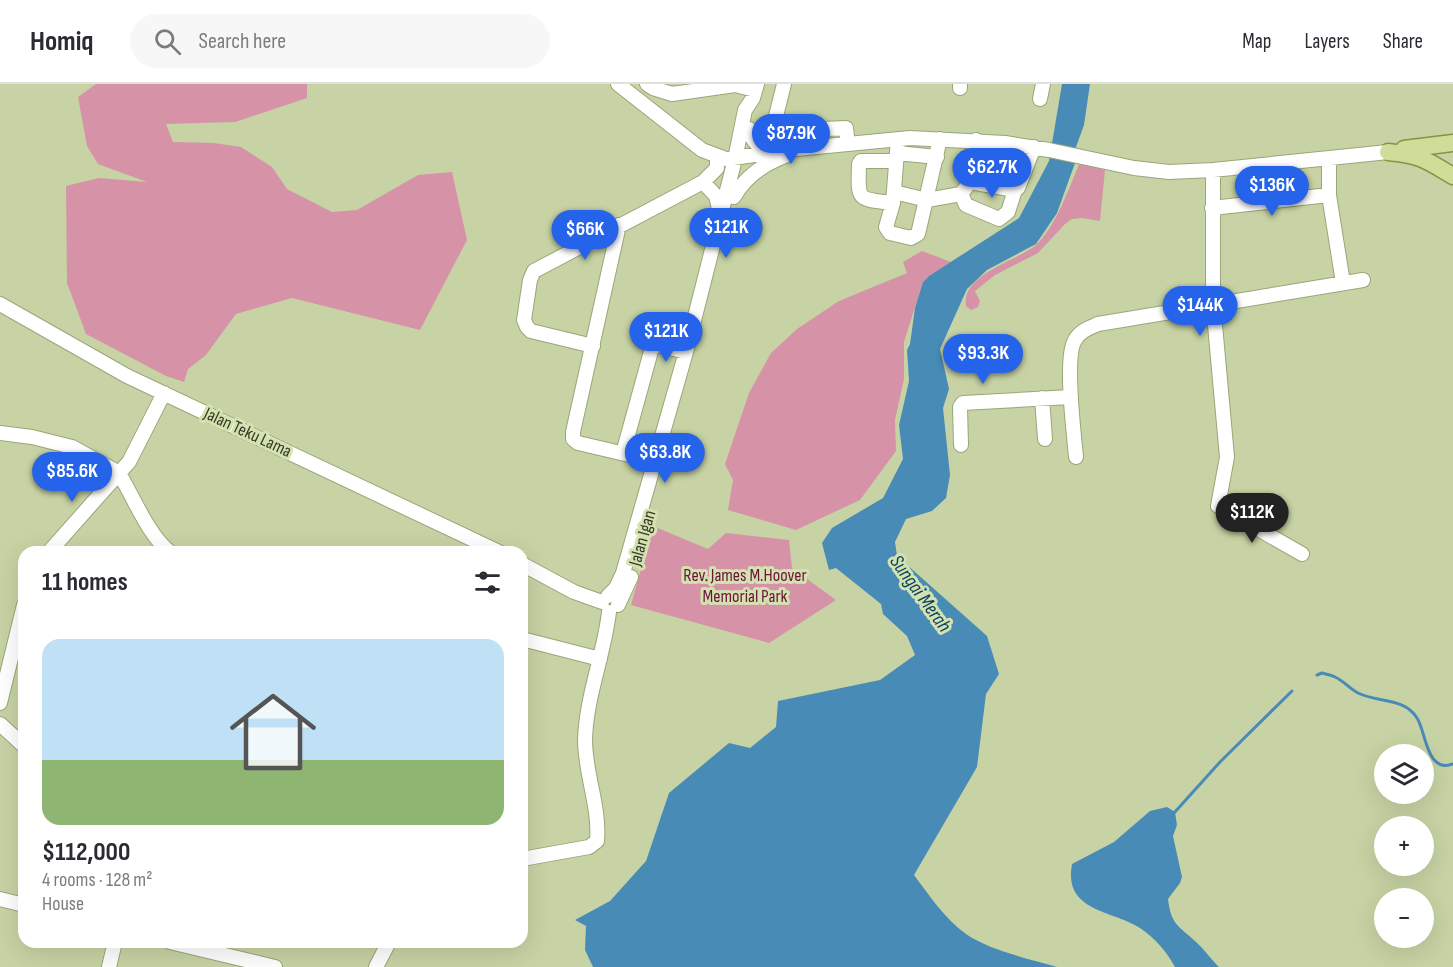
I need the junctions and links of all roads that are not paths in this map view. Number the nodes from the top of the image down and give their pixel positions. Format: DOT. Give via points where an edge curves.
graph roads {
  1 [pos="618,84"];
  2 [pos="735,84"];
  3 [pos="784,84"];
  4 [pos="1043,84"];
  5 [pos="650,86"];
  6 [pos="755,91"];
  7 [pos="1040,99"];
  8 [pos="643,103"];
  9 [pos="749,129"];
  10 [pos="897,139"];
  11 [pos="940,139"];
  12 [pos="976,140"];
  13 [pos="1453,143"];
  14 [pos="848,144"];
  15 [pos="1034,147"];
  16 [pos="806,148"];
  17 [pos="773,152"];
  18 [pos="1388,152"];
  19 [pos="717,157"];
  20 [pos="896,157"];
  21 [pos="937,157"];
  22 [pos="740,158"];
  23 [pos="1329,158"];
  24 [pos="1213,170"];
  25 [pos="1453,176"];
  26 [pos="703,182"];
  27 [pos="970,182"];
  28 [pos="1015,190"];
  29 [pos="961,194"];
  30 [pos="1329,195"];
  31 [pos="734,197"];
  32 [pos="893,198"];
  33 [pos="927,200"];
  34 [pos="1212,208"];
  35 [pos="720,217"];
  36 [pos="619,225"];
  37 [pos="1362,280"];
  38 [pos="1342,283"];
  39 [pos="1213,303"];
  40 [pos="0,304"];
  41 [pos="593,346"];
  42 [pos="686,352"];
  43 [pos="164,393"];
  44 [pos="1071,397"];
  45 [pos="1042,398"];
  46 [pos="0,433"];
  47 [pos="1045,439"];
  48 [pos="961,444"];
  49 [pos="622,453"];
  50 [pos="1076,457"];
  51 [pos="655,461"];
  52 [pos="120,473"];
  53 [pos="473,538"];
  54 [pos="54,546"];
  55 [pos="163,546"];
  56 [pos="470,546"];
  57 [pos="488,546"];
  58 [pos="1302,554"];
  59 [pos="528,567"];
  60 [pos="609,604"];
  61 [pos="528,641"];
  62 [pos="18,643"];
  63 [pos="600,659"];
  64 [pos="1,696"];
  65 [pos="0,724"];
  66 [pos="18,740"];
  67 [pos="528,858"];
  68 [pos="0,899"];
  69 [pos="18,904"];
  70 [pos="114,948"];
  71 [pos="195,948"];
  72 [pos="386,948"];
  73 [pos="109,967"];
  74 [pos="275,967"];
  75 [pos="376,967"];
  1 -- 8 [label="street"];
  2 -- 5 [label="street" via="672,94"];
  2 -- 6 [label="street"];
  3 -- 14 [label="street" via="774,124 776,131 846,128"];
  4 -- 7 [label="street"];
  5 -- 8 [label="street"];
  6 -- 9 [label="street"];
  6 -- 22 [label="street" via="745,110"];
  8 -- 19 [label="street" via="702,150"];
  9 -- 17 [label="street" via="759,147"];
  9 -- 22 [label="street"];
  10 -- 11 [label="street"];
  10 -- 14 [label="street"];
  10 -- 20 [label="street"];
  11 -- 12 [label="street"];
  11 -- 21 [label="street"];
  12 -- 15 [label="street"];
  12 -- 27 [label="street"];
  13 -- 18 [label="main road"];
  14 -- 16 [label="street"];
  15 -- 24 [label="street" via="1151,171"];
  15 -- 28 [label="street"];
  16 -- 17 [label="street"];
  16 -- 31 [label="street" via="760,167"];
  17 -- 22 [label="street"];
  18 -- 23 [label="street"];
  18 -- 25 [label="main road" via="1429,160"];
  19 -- 22 [label="street"];
  19 -- 26 [label="street" via="717,168"];
  20 -- 21 [label="street"];
  20 -- 32 [label="street"];
  20 -- 32 [label="street" via="859,164 858,189 865,200"];
  21 -- 33 [label="street"];
  22 -- 26 [label="street" via="723,173"];
  22 -- 31 [label="street, Jalan Igan"];
  22 -- 35 [label="street, Jalan Igan"];
  23 -- 24 [label="street"];
  23 -- 30 [label="street"];
  24 -- 34 [label="street"];
  26 -- 35 [label="street" via="716,196"];
  26 -- 36 [label="street"];
  27 -- 28 [label="street"];
  27 -- 29 [label="street"];
  28 -- 29 [label="street" via="1008,212 999,219 966,205"];
  29 -- 33 [label="street"];
  30 -- 34 [label="street"];
  30 -- 38 [label="street"];
  31 -- 60 [label="street, Jalan Igan" via="631,576"];
  32 -- 33 [label="street"];
  32 -- 33 [label="street" via="887,230 911,238 918,234"];
  34 -- 39 [label="street"];
  35 -- 42 [label="street, Jalan Igan"];
  36 -- 41 [label="street"];
  36 -- 41 [label="street" via="541,266 530,280 526,327"];
  37 -- 38 [label="street"];
  38 -- 39 [label="street"];
  39 -- 44 [label="street" via="1098,324 1081,332 1071,347"];
  39 -- 58 [label="street" via="1227,457 1218,506"];
  40 -- 43 [label="street, Jalan Teku Lama"];
  41 -- 49 [label="street" via="573,439"];
  42 -- 49 [label="street" via="653,344"];
  42 -- 51 [label="street, Jalan Igan"];
  43 -- 52 [label="street"];
  43 -- 53 [label="street, Jalan Teku Lama"];
  44 -- 45 [label="street"];
  44 -- 50 [label="street"];
  45 -- 47 [label="street"];
  45 -- 48 [label="street" via="963,403"];
  46 -- 52 [label="street" via="72,447"];
  49 -- 51 [label="street"];
  51 -- 60 [label="street, Jalan Igan" via="623,573"];
  52 -- 54 [label="street"];
  52 -- 55 [label="street"];
  53 -- 56 [label="street"];
  53 -- 57 [label="street, Jalan Teku Lama"];
  59 -- 60 [label="street" via="574,592"];
  60 -- 63 [label="street"];
  61 -- 63 [label="street"];
  62 -- 64 [label="street"];
  63 -- 67 [label="street" via="585,741 597,841 589,847"];
  65 -- 66 [label="street"];
  68 -- 69 [label="street"];
  70 -- 73 [label="street"];
  71 -- 74 [label="street"];
  72 -- 75 [label="street"];
}
